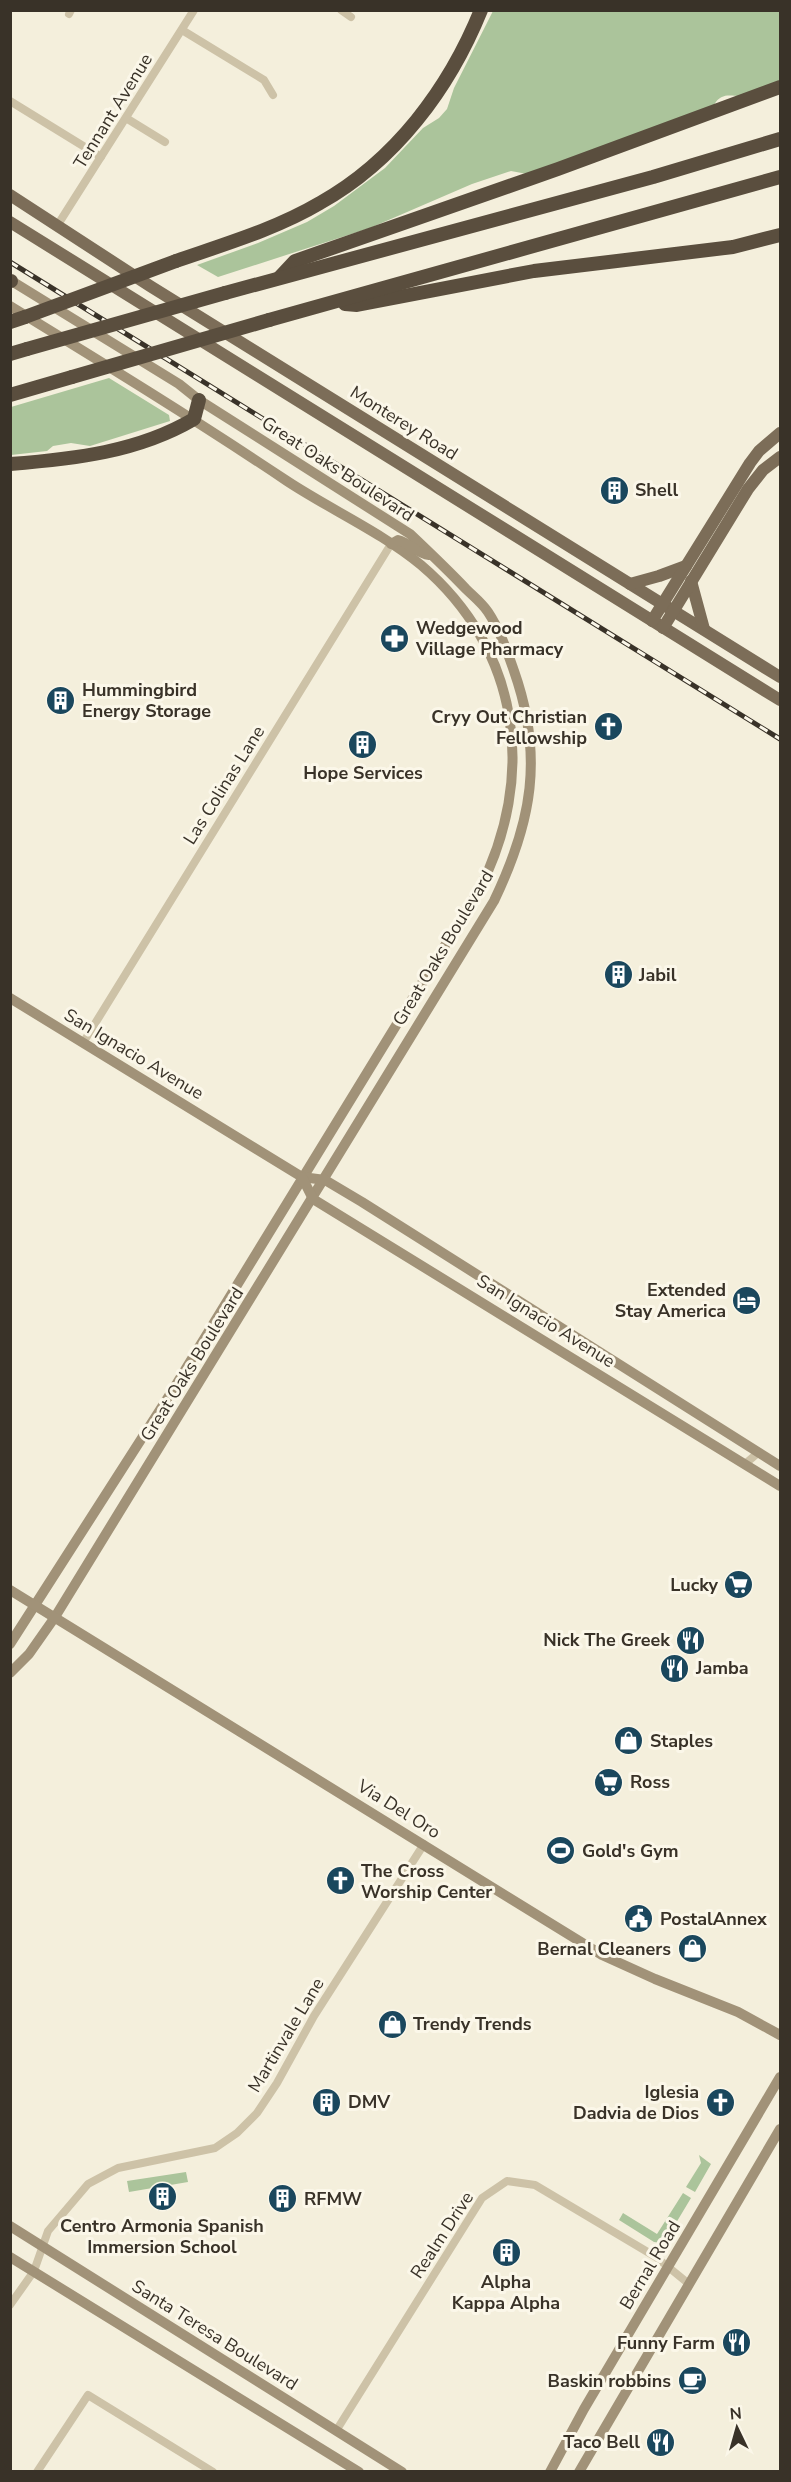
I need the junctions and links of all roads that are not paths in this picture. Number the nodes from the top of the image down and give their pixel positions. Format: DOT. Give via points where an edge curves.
graph roads {
  1 [pos="194,10"];
  2 [pos="341,10"];
  3 [pos="481,10"];
  4 [pos="351,17"];
  5 [pos="182,30"];
  6 [pos="780,87"];
  7 [pos="273,95"];
  8 [pos="10,101"];
  9 [pos="126,118"];
  10 [pos="780,139"];
  11 [pos="165,142"];
  12 [pos="101,157"];
  13 [pos="780,168"];
  14 [pos="780,177"];
  15 [pos="755,183"];
  16 [pos="10,195"];
  17 [pos="10,222"];
  18 [pos="57,226"];
  19 [pos="780,235"];
  20 [pos="280,277"];
  21 [pos="11,281"];
  22 [pos="331,303"];
  23 [pos="10,306"];
  24 [pos="10,322"];
  25 [pos="10,354"];
  26 [pos="10,394"];
  27 [pos="199,400"];
  28 [pos="194,419"];
  29 [pos="780,433"];
  30 [pos="780,457"];
  31 [pos="10,464"];
  32 [pos="391,544"];
  33 [pos="433,555"];
  34 [pos="686,566"];
  35 [pos="691,581"];
  36 [pos="630,584"];
  37 [pos="668,607"];
  38 [pos="658,624"];
  39 [pos="704,629"];
  40 [pos="780,677"];
  41 [pos="780,700"];
  42 [pos="424,981"];
  43 [pos="439,990"];
  44 [pos="10,998"];
  45 [pos="82,1043"];
  46 [pos="302,1177"];
  47 [pos="325,1180"];
  48 [pos="313,1198"];
  49 [pos="174,1388"];
  50 [pos="186,1405"];
  51 [pos="759,1452"];
  52 [pos="745,1464"];
  53 [pos="780,1466"];
  54 [pos="780,1486"];
  55 [pos="10,1590"];
  56 [pos="37,1606"];
  57 [pos="55,1617"];
  58 [pos="10,1644"];
  59 [pos="10,1673"];
  60 [pos="424,1844"];
  61 [pos="780,2035"];
  62 [pos="780,2077"];
  63 [pos="780,2129"];
  64 [pos="10,2226"];
  65 [pos="41,2246"];
  66 [pos="10,2257"];
  67 [pos="669,2266"];
  68 [pos="34,2271"];
  69 [pos="689,2284"];
  70 [pos="10,2305"];
  71 [pos="336,2431"];
  72 [pos="37,2472"];
  73 [pos="213,2472"];
  74 [pos="360,2472"];
  75 [pos="402,2472"];
  76 [pos="550,2472"];
  77 [pos="579,2472"];
  1 -- 5 [label="street, Tennant Avenue"];
  2 -- 4 [label="street"];
  3 -- 24 [label="highway, bridge" via="455,66 397,144 359,177 320,203 239,239"];
  5 -- 7 [label="street" via="264,80"];
  5 -- 9 [label="street, Tennant Avenue"];
  6 -- 20 [label="highway" via="295,261"];
  8 -- 12 [label="street"];
  9 -- 11 [label="street"];
  9 -- 12 [label="street, Tennant Avenue"];
  10 -- 20 [label="highway"];
  12 -- 18 [label="street, Tennant Avenue"];
  13 -- 15 [label="highway"];
  14 -- 15 [label="highway"];
  15 -- 22 [label="highway"];
  16 -- 18 [label="main road, Monterey Road"];
  17 -- 38 [label="main road, Monterey Road"];
  18 -- 36 [label="main road, Monterey Road"];
  19 -- 22 [label="highway" via="733,247 534,271 357,305"];
  20 -- 25 [label="highway, bridge"];
  21 -- 27 [label="main road, Great Oaks Boulevard"];
  22 -- 26 [label="highway, bridge"];
  23 -- 28 [label="main road, Great Oaks Boulevard"];
  27 -- 28 [label="highway"];
  27 -- 33 [label="main road, Great Oaks Boulevard" via="410,534"];
  28 -- 31 [label="highway" via="167,433 104,452"];
  28 -- 32 [label="main road, Great Oaks Boulevard"];
  29 -- 34 [label="main road" via="750,463"];
  30 -- 35 [label="main road" via="755,480"];
  32 -- 33 [label="main road" via="403,541 423,554"];
  32 -- 42 [label="main road, Great Oaks Boulevard" via="439,582 484,642 501,684 513,748 511,791 501,839 478,890"];
  32 -- 45 [label="street, Las Colinas Lane"];
  33 -- 43 [label="main road, Great Oaks Boulevard" via="487,611 497,630 522,694 531,747 530,795 512,863 494,901"];
  34 -- 36 [label="main road"];
  34 -- 37 [label="main road"];
  35 -- 37 [label="main road"];
  35 -- 39 [label="main road"];
  36 -- 37 [label="main road, Monterey Road"];
  37 -- 38 [label="main road"];
  37 -- 39 [label="main road, Monterey Road"];
  38 -- 41 [label="main road, Monterey Road"];
  39 -- 40 [label="main road, Monterey Road"];
  42 -- 43 [label="main road"];
  42 -- 46 [label="main road, Great Oaks Boulevard"];
  43 -- 47 [label="main road, Great Oaks Boulevard"];
  44 -- 45 [label="main road, San Ignacio Avenue"];
  45 -- 46 [label="main road, San Ignacio Avenue"];
  46 -- 47 [label="main road, San Ignacio Avenue"];
  46 -- 48 [label="main road, San Ignacio Avenue"];
  46 -- 49 [label="main road, Great Oaks Boulevard"];
  47 -- 48 [label="main road, Great Oaks Boulevard"];
  47 -- 51 [label="main road, San Ignacio Avenue"];
  48 -- 50 [label="main road, Great Oaks Boulevard"];
  48 -- 52 [label="main road, San Ignacio Avenue"];
  49 -- 50 [label="main road"];
  49 -- 56 [label="main road, Great Oaks Boulevard"];
  50 -- 57 [label="main road, Great Oaks Boulevard"];
  51 -- 52 [label="street"];
  51 -- 53 [label="main road, San Ignacio Avenue"];
  52 -- 54 [label="main road, San Ignacio Avenue"];
  55 -- 56 [label="main road, Via Del Oro"];
  56 -- 57 [label="main road, Via Del Oro"];
  56 -- 58 [label="main road, Great Oaks Boulevard"];
  57 -- 59 [label="main road, Great Oaks Boulevard"];
  57 -- 60 [label="main road, Via Del Oro"];
  60 -- 61 [label="main road, Via Del Oro" via="602,1955 738,2012"];
  60 -- 65 [label="street, Martinvale Lane" via="314,2016 277,2083 237,2133 215,2148 118,2168 88,2184 48,2231"];
  62 -- 67 [label="main road, Bernal Road"];
  63 -- 69 [label="main road"];
  64 -- 65 [label="main road, Santa Teresa Boulevard"];
  65 -- 68 [label="street, Martinvale Lane"];
  65 -- 71 [label="main road, Santa Teresa Boulevard"];
  66 -- 68 [label="main road"];
  67 -- 69 [label="street, Realm Drive"];
  67 -- 71 [label="street, Realm Drive" via="535,2185 507,2181 482,2198"];
  67 -- 76 [label="main road, Bernal Road"];
  68 -- 70 [label="street, Martinvale Lane"];
  68 -- 74 [label="main road"];
  69 -- 77 [label="main road"];
  71 -- 75 [label="main road, Santa Teresa Boulevard"];
  72 -- 73 [label="street" via="88,2395"];
}
